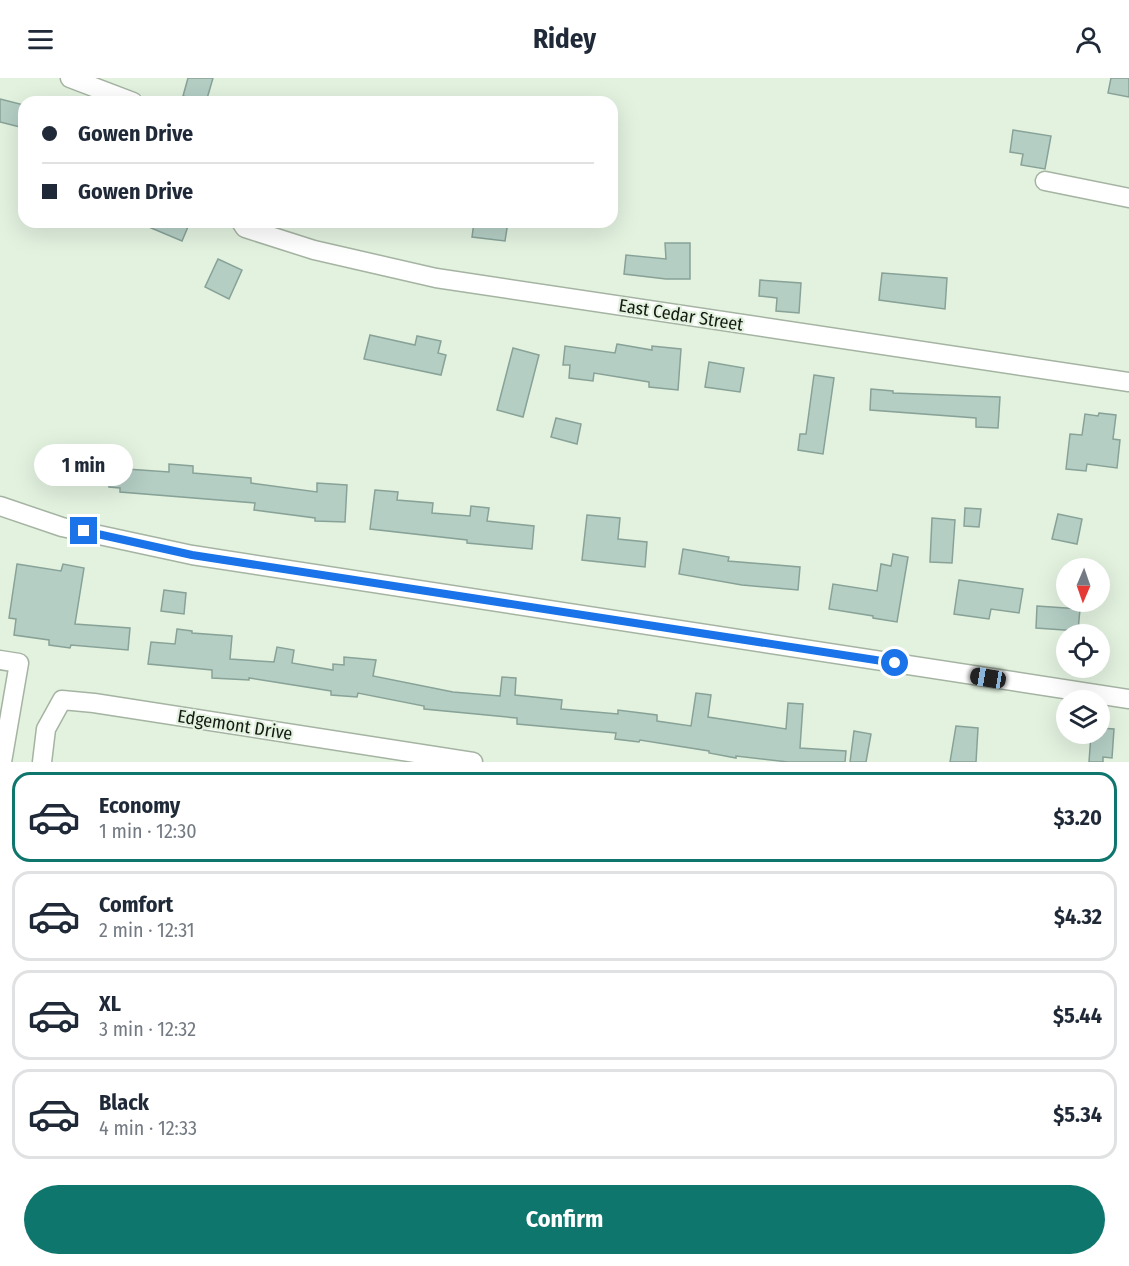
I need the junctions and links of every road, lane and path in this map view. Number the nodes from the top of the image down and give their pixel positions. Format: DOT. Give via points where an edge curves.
graph roads {
  1 [pos="70,78"];
  2 [pos="117,96"];
  3 [pos="1045,181"];
  4 [pos="1129,198"];
  5 [pos="245,228"];
  6 [pos="1129,382"];
  7 [pos="0,506"];
  8 [pos="0,660"];
  9 [pos="1129,699"];
  10 [pos="2,762"];
  11 [pos="42,762"];
  12 [pos="473,762"];
  1 -- 2 [label="street"];
  3 -- 4 [label="street"];
  5 -- 6 [label="street, East Cedar Street" via="314,250 436,278"];
  7 -- 9 [label="street" via="62,527 192,555"];
  8 -- 10 [label="street" via="19,663"];
  11 -- 12 [label="street, Edgemont Drive" via="46,729 62,700"];
}
